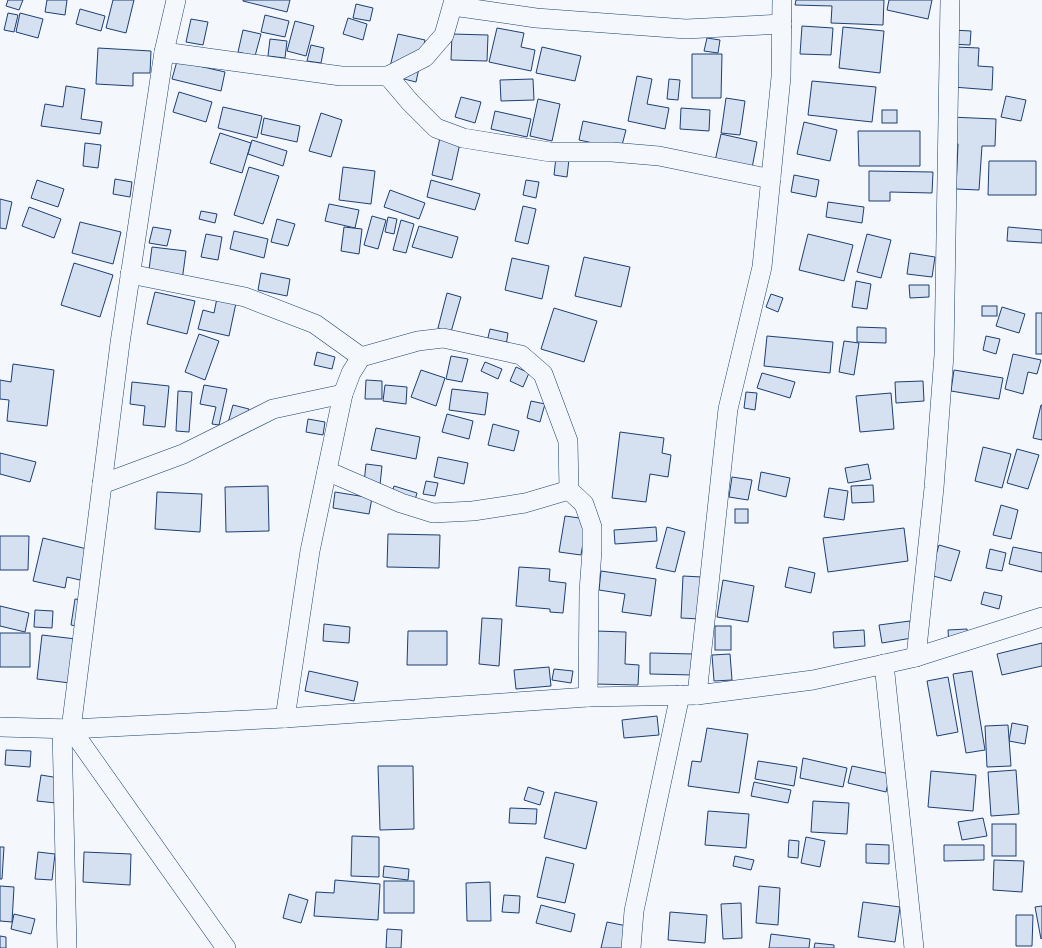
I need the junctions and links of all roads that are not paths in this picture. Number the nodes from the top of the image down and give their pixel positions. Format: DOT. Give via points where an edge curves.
graph roads {
  1 [pos="176,0"];
  2 [pos="782,0"];
  3 [pos="950,0"];
  4 [pos="454,3"];
  5 [pos="782,24"];
  6 [pos="164,52"];
  7 [pos="388,76"];
  8 [pos="771,179"];
  9 [pos="130,274"];
  10 [pos="361,357"];
  11 [pos="344,394"];
  12 [pos="327,471"];
  13 [pos="102,484"];
  14 [pos="569,490"];
  15 [pos="1042,617"];
  16 [pos="916,657"];
  17 [pos="884,664"];
  18 [pos="689,695"];
  19 [pos="588,697"];
  20 [pos="285,718"];
  21 [pos="0,727"];
  22 [pos="67,729"];
  23 [pos="67,948"];
  24 [pos="226,948"];
  25 [pos="631,948"];
  26 [pos="914,948"];
  1 -- 6 [label="street"];
  2 -- 5 [label="street"];
  3 -- 16 [label="street" via="944,355 934,488"];
  4 -- 5 [label="street" via="536,18 686,29"];
  4 -- 7 [label="street" via="444,35 425,57"];
  5 -- 8 [label="street" via="782,77"];
  6 -- 7 [label="street" via="341,76"];
  6 -- 9 [label="street"];
  7 -- 8 [label="street" via="436,128 463,138 550,152 612,152 659,156"];
  8 -- 18 [label="street" via="762,267 728,409"];
  9 -- 10 [label="street" via="245,297 315,324"];
  9 -- 13 [label="street"];
  10 -- 11 [label="street" via="351,373"];
  10 -- 14 [label="street" via="418,341 443,338 521,355 543,374 568,441"];
  11 -- 12 [label="street"];
  11 -- 13 [label="street" via="273,408 183,454"];
  12 -- 14 [label="street" via="401,503 433,513 473,511 525,503"];
  12 -- 20 [label="street" via="310,551"];
  13 -- 22 [label="street"];
  14 -- 19 [label="street" via="584,504 592,527 588,591"];
  15 -- 16 [label="street"];
  16 -- 17 [label="street"];
  17 -- 18 [label="street" via="812,680"];
  17 -- 26 [label="street"];
  18 -- 19 [label="street"];
  18 -- 25 [label="street" via="634,911"];
  19 -- 20 [label="street"];
  20 -- 22 [label="street"];
  21 -- 22 [label="street"];
  22 -- 23 [label="street"];
  22 -- 24 [label="street"];
}
